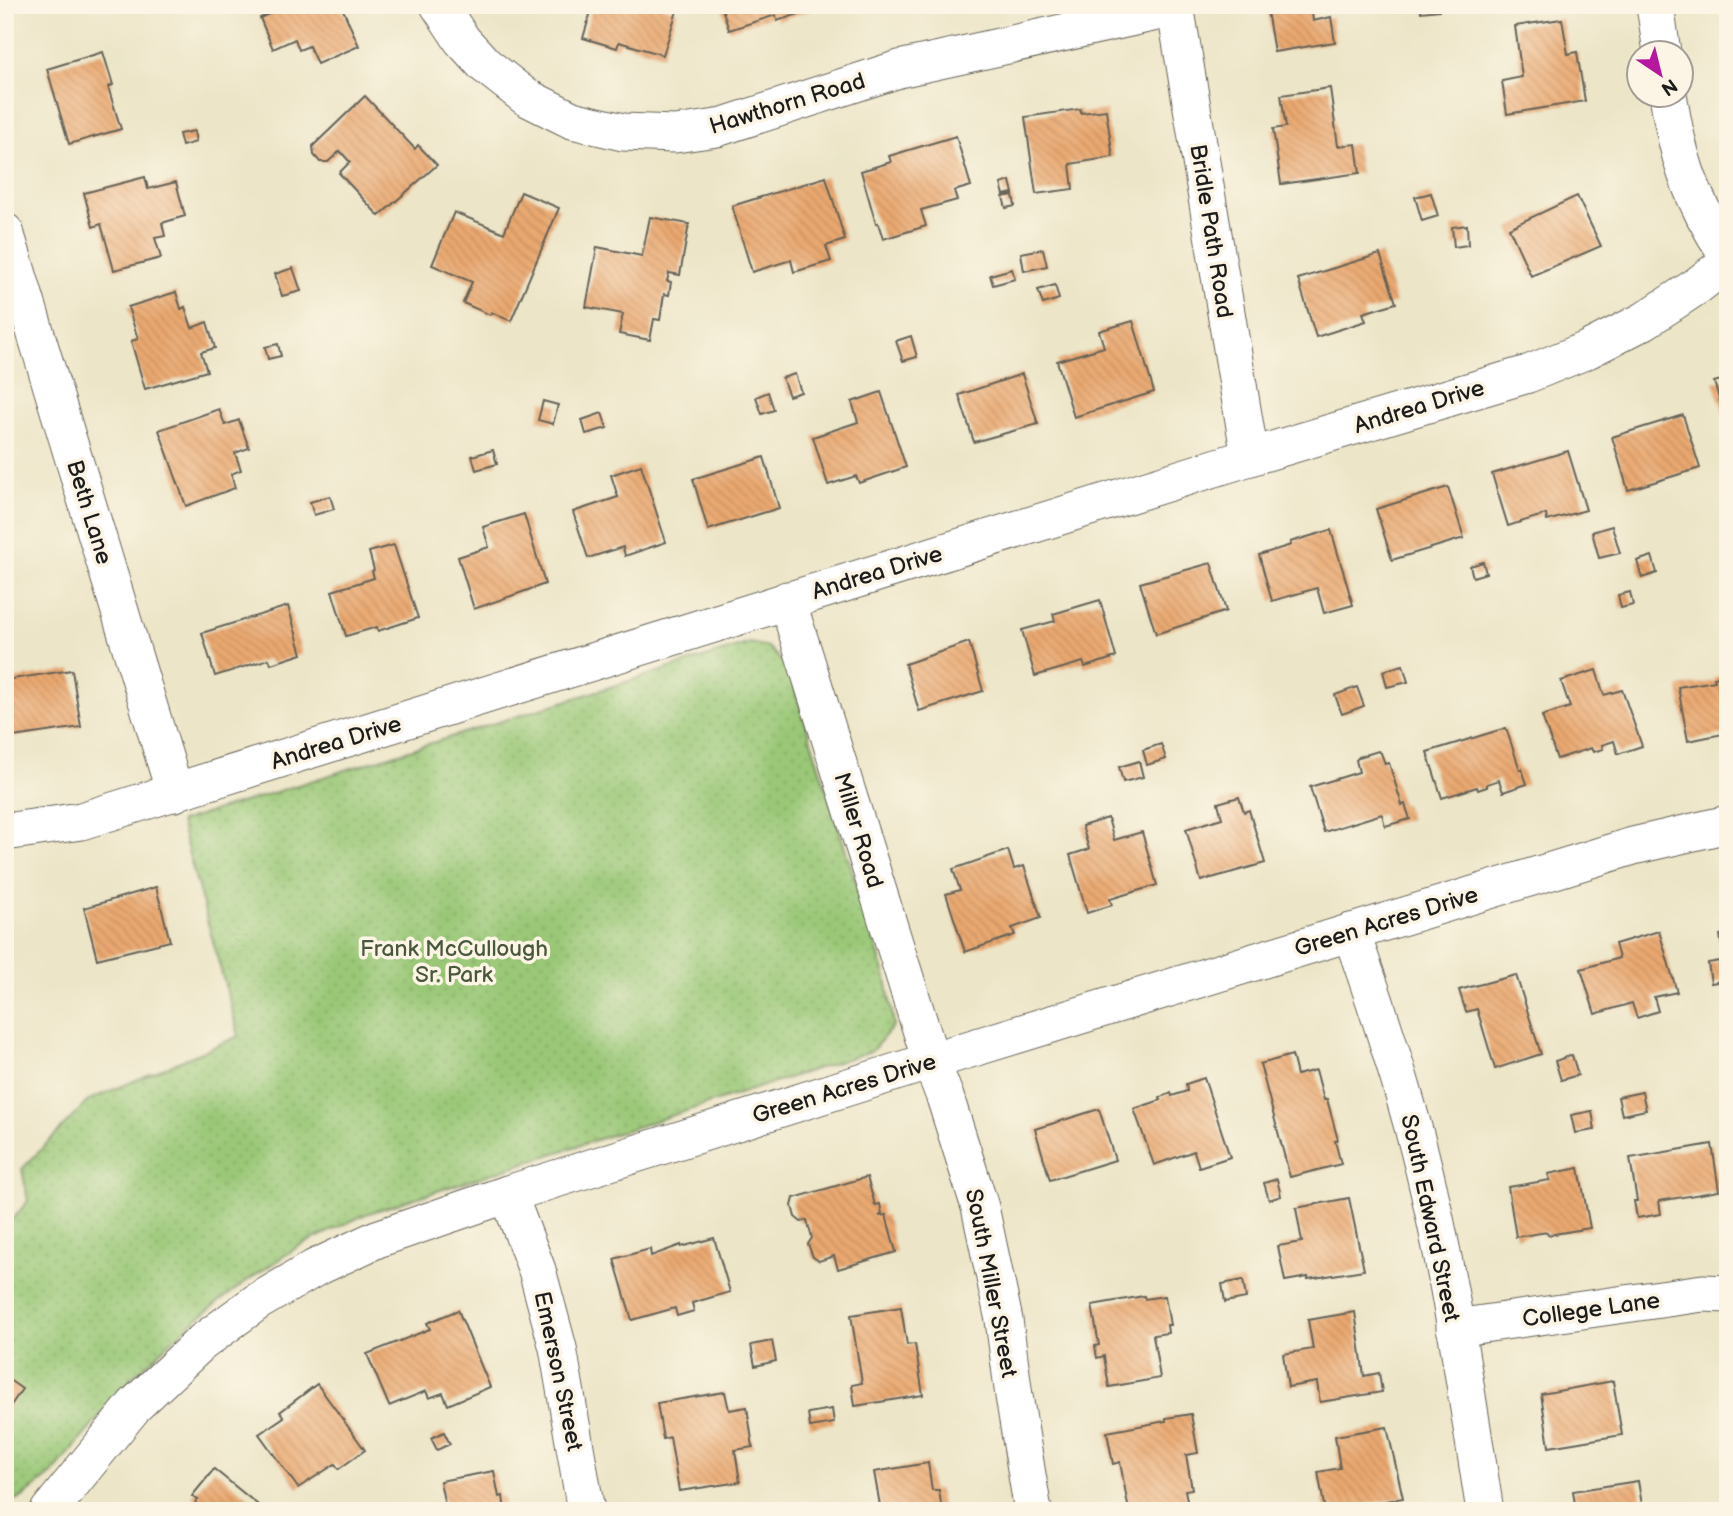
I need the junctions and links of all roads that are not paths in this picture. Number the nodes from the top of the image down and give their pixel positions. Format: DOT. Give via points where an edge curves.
graph roads {
  1 [pos="439,5"];
  2 [pos="1655,5"];
  3 [pos="1175,6"];
  4 [pos="1660,38"];
  5 [pos="1670,108"];
  6 [pos="5,232"];
  7 [pos="1728,255"];
  8 [pos="1728,262"];
  9 [pos="1250,457"];
  10 [pos="787,600"];
  11 [pos="175,793"];
  12 [pos="1728,824"];
  13 [pos="5,832"];
  14 [pos="1351,932"];
  15 [pos="931,1061"];
  16 [pos="508,1194"];
  17 [pos="1728,1294"];
  18 [pos="1455,1328"];
  19 [pos="49,1511"];
  20 [pos="586,1511"];
  21 [pos="1033,1511"];
  22 [pos="1485,1511"];
  1 -- 3 [label="street, Hawthorn Road" via="485,65 526,97 572,120 623,132 675,134 717,128 899,69"];
  2 -- 4 [label="street"];
  3 -- 9 [label="street, Bridle Path Road"];
  5 -- 7 [label="street" via="1686,178"];
  6 -- 11 [label="street, Beth Lane"];
  8 -- 9 [label="street, Andrea Drive" via="1644,321 1587,350 1528,374"];
  9 -- 10 [label="street, Andrea Drive"];
  10 -- 11 [label="street, Andrea Drive"];
  10 -- 15 [label="street, Miller Road"];
  11 -- 13 [label="street, Andrea Drive" via="81,821"];
  12 -- 14 [label="street, Green Acres Drive" via="1633,846"];
  14 -- 15 [label="street, Green Acres Drive"];
  14 -- 18 [label="street, South Edward Street" via="1413,1127"];
  15 -- 16 [label="street, Green Acres Drive"];
  15 -- 21 [label="street, South Miller Street" via="980,1207 1004,1320"];
  16 -- 19 [label="street, Green Acres Drive" via="377,1239 257,1303 201,1343 135,1405"];
  16 -- 20 [label="street, Emerson Street" via="537,1270 558,1348"];
  17 -- 18 [label="street, College Lane" via="1703,1293"];
  18 -- 22 [label="street, South Edward Street"];
}
